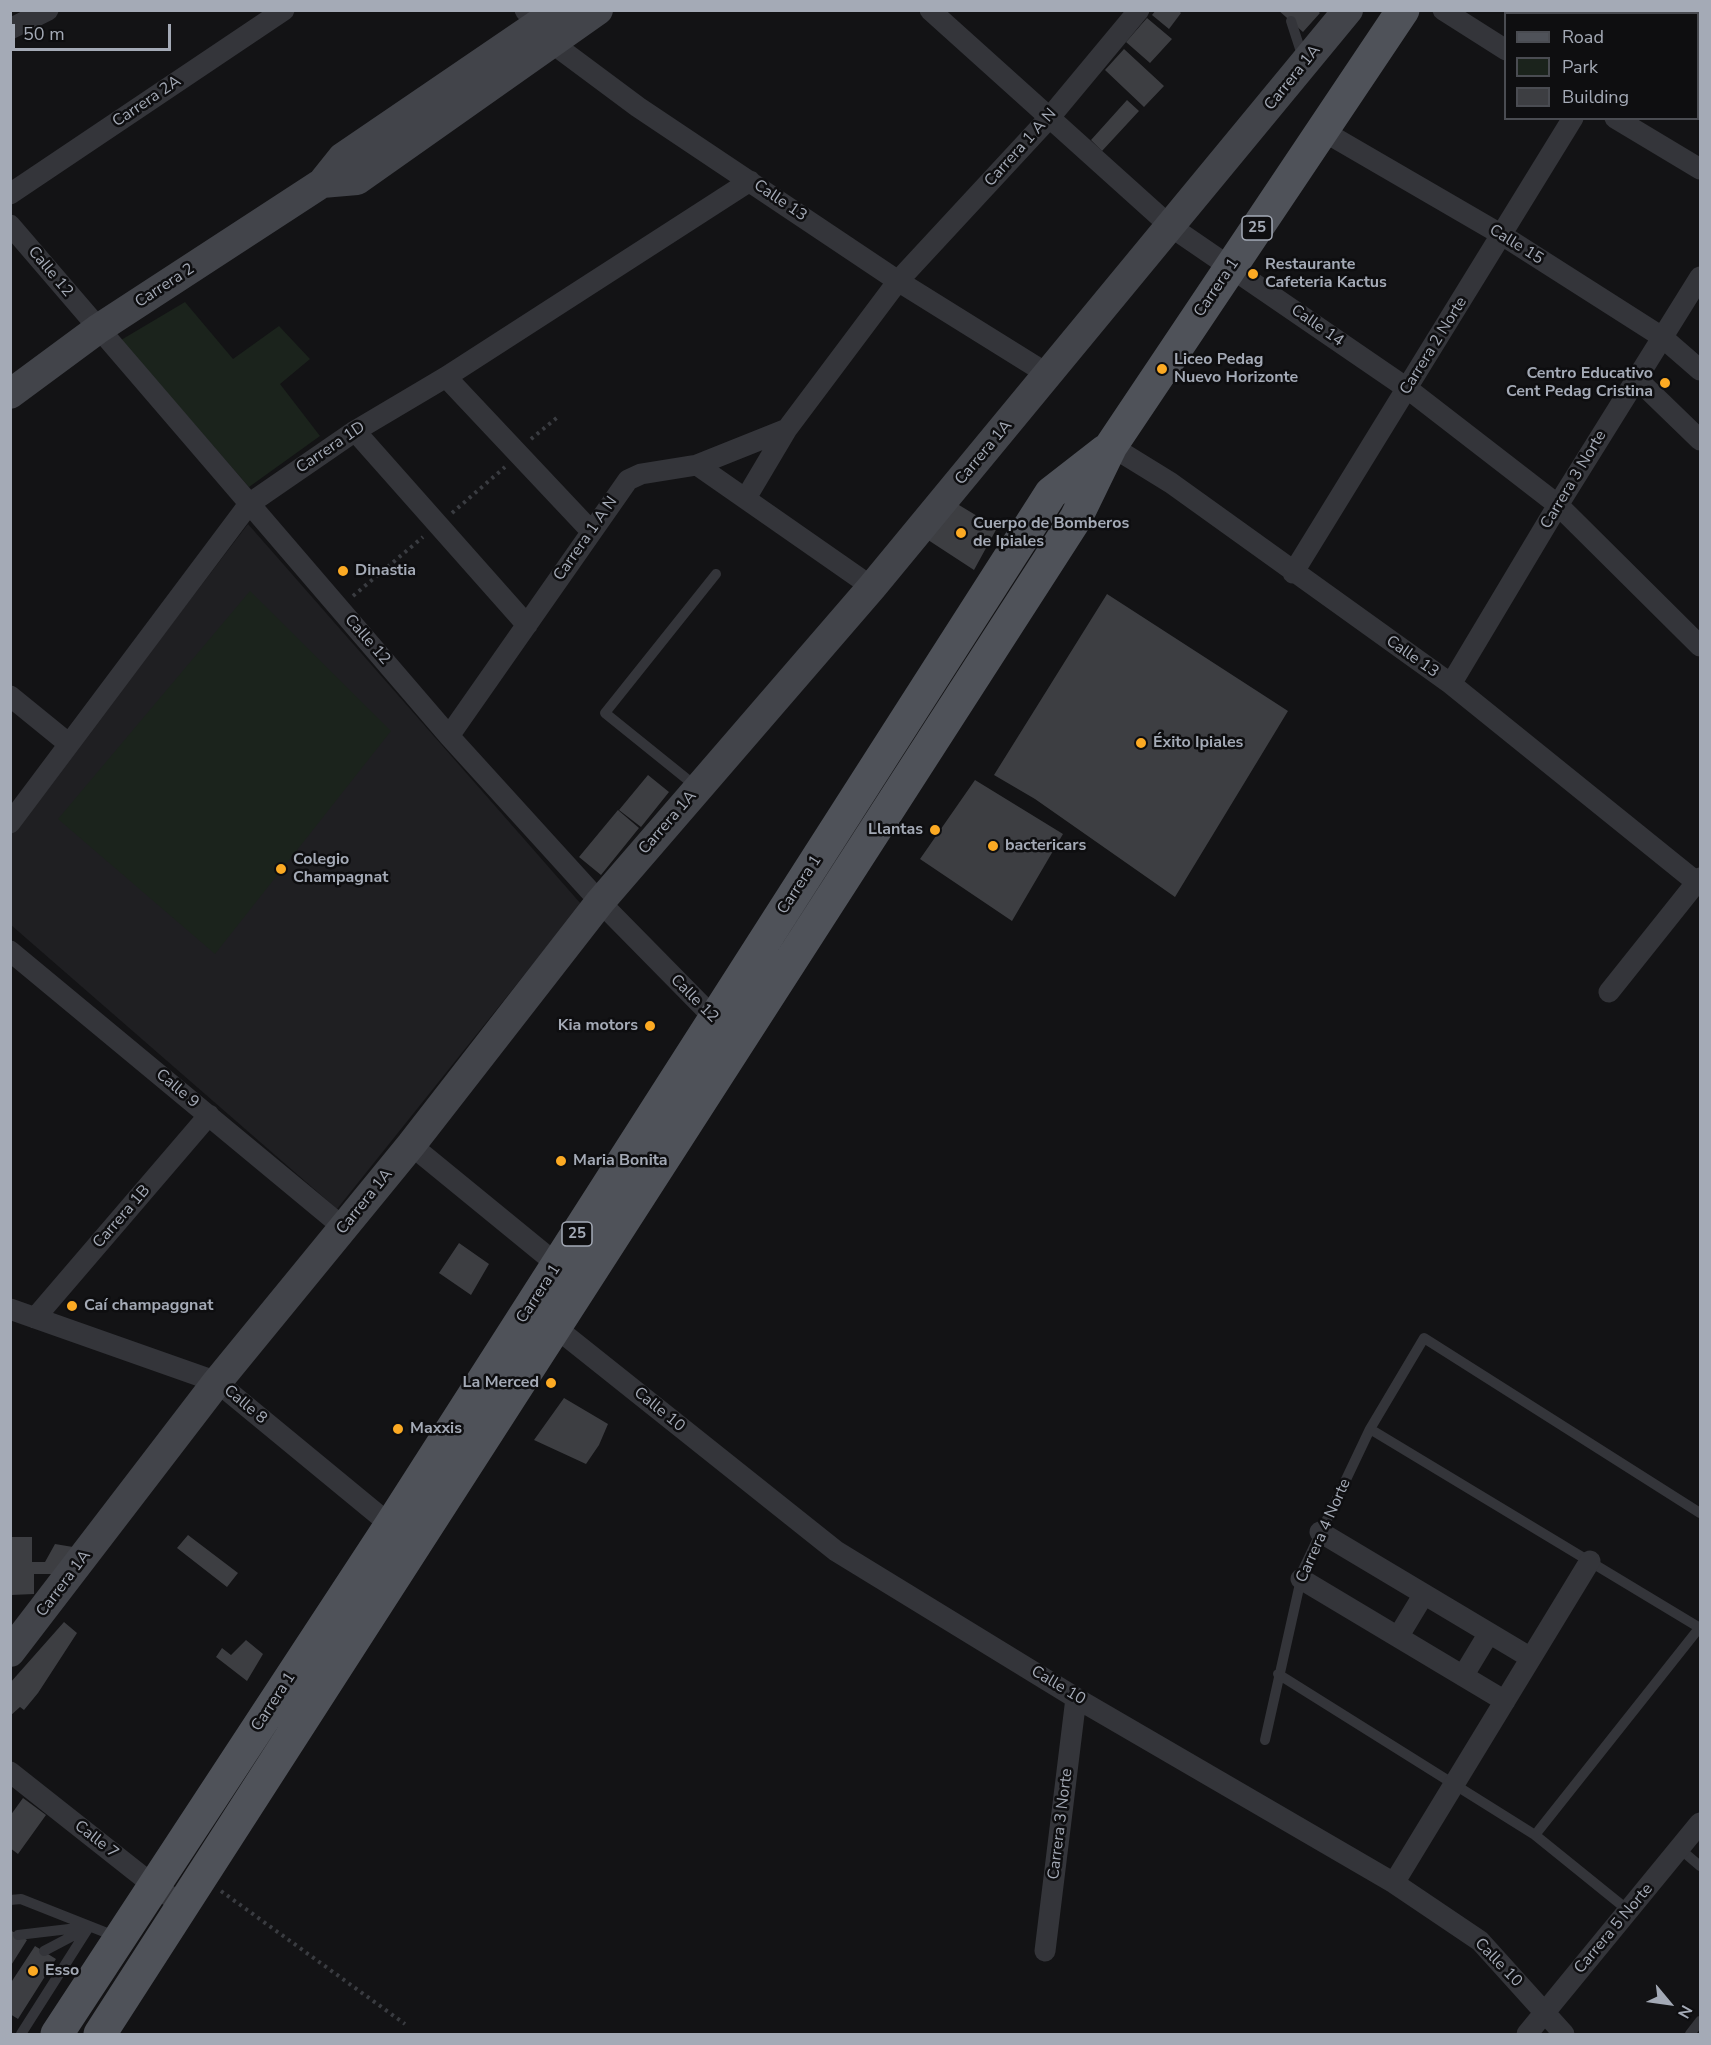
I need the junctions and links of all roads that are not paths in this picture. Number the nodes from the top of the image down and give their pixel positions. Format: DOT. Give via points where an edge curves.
graph roads {
  1 [pos="48,10"];
  2 [pos="284,10"];
  3 [pos="598,10"];
  4 [pos="930,10"];
  5 [pos="1139,10"];
  6 [pos="1348,10"];
  7 [pos="1403,10"];
  8 [pos="1443,10"];
  9 [pos="1291,21"];
  10 [pos="543,22"];
  11 [pos="10,29"];
  12 [pos="1504,49"];
  13 [pos="1305,64"];
  14 [pos="1050,117"];
  15 [pos="1572,120"];
  16 [pos="1618,120"];
  17 [pos="1323,131"];
  18 [pos="1701,169"];
  19 [pos="750,181"];
  20 [pos="10,194"];
  21 [pos="10,225"];
  22 [pos="1170,226"];
  23 [pos="1502,235"];
  24 [pos="1231,267"];
  25 [pos="1701,277"];
  26 [pos="898,281"];
  27 [pos="98,329"];
  28 [pos="1662,337"];
  29 [pos="1701,370"];
  30 [pos="1049,375"];
  31 [pos="446,377"];
  32 [pos="1636,378"];
  33 [pos="1408,389"];
  34 [pos="10,394"];
  35 [pos="787,429"];
  36 [pos="355,431"];
  37 [pos="1701,440"];
  38 [pos="1111,446"];
  39 [pos="697,465"];
  40 [pos="746,498"];
  41 [pos="249,504"];
  42 [pos="1558,505"];
  43 [pos="591,531"];
  44 [pos="1293,573"];
  45 [pos="716,574"];
  46 [pos="872,587"];
  47 [pos="527,625"];
  48 [pos="956,643"];
  49 [pos="1701,646"];
  50 [pos="984,660"];
  51 [pos="1451,684"];
  52 [pos="10,696"];
  53 [pos="449,736"];
  54 [pos="69,744"];
  55 [pos="698,788"];
  56 [pos="10,823"];
  57 [pos="1700,882"];
  58 [pos="600,902"];
  59 [pos="10,951"];
  60 [pos="1609,993"];
  61 [pos="714,1020"];
  62 [pos="739,1041"];
  63 [pos="210,1116"];
  64 [pos="411,1145"];
  65 [pos="344,1228"];
  66 [pos="570,1275"];
  67 [pos="10,1309"];
  68 [pos="35,1318"];
  69 [pos="555,1327"];
  70 [pos="217,1382"];
  71 [pos="1371,1429"];
  72 [pos="1701,1513"];
  73 [pos="1320,1532"];
  74 [pos="403,1534"];
  75 [pos="1590,1561"];
  76 [pos="1301,1579"];
  77 [pos="1424,1594"];
  78 [pos="1700,1627"];
  79 [pos="1489,1633"];
  80 [pos="1398,1637"];
  81 [pos="10,1653"];
  82 [pos="1531,1658"];
  83 [pos="1278,1674"];
  84 [pos="1463,1676"];
  85 [pos="1076,1698"];
  86 [pos="1505,1701"];
  87 [pos="1265,1740"];
  88 [pos="10,1772"];
  89 [pos="1454,1785"];
  90 [pos="1701,1822"];
  91 [pos="1535,1835"];
  92 [pos="1680,1849"];
  93 [pos="1701,1866"];
  94 [pos="1395,1883"];
  95 [pos="153,1885"];
  96 [pos="10,1900"];
  97 [pos="184,1906"];
  98 [pos="1629,1911"];
  99 [pos="89,1927"];
  100 [pos="18,1935"];
  101 [pos="120,1938"];
  102 [pos="44,1951"];
  103 [pos="1045,1951"];
  104 [pos="1544,2013"];
  105 [pos="1701,2021"];
  106 [pos="21,2034"];
  107 [pos="57,2034"];
  108 [pos="100,2034"];
  109 [pos="1527,2034"];
  110 [pos="1564,2034"];
  111 [pos="1690,2034"];
  1 -- 11 [label="street"];
  2 -- 20 [label="street, Carrera 2A"];
  3 -- 10 [label="street, Carrera 2"];
  4 -- 14 [label="street, Calle 14"];
  5 -- 14 [label="street, Carrera 1 A N"];
  6 -- 13 [label="street, Carrera 1A"];
  7 -- 17 [label="main road, Carrera 1 / 25"];
  8 -- 12 [label="street"];
  9 -- 13 [label="lane"];
  10 -- 19 [label="street, Calle 13" via="638,107"];
  10 -- 27 [label="street, Carrera 2" via="357,180 322,183"];
  13 -- 22 [label="street, Carrera 1A"];
  14 -- 22 [label="street, Calle 14"];
  14 -- 26 [label="street, Carrera 1 A N"];
  15 -- 23 [label="street, Carrera 2 Norte"];
  16 -- 18 [label="street"];
  17 -- 23 [label="street, Calle 15"];
  17 -- 24 [label="main road, Carrera 1 / 25"];
  19 -- 26 [label="street, Calle 13"];
  19 -- 31 [label="street, Carrera 1D"];
  21 -- 27 [label="street, Calle 12"];
  22 -- 24 [label="street, Calle 14"];
  22 -- 30 [label="street, Carrera 1A"];
  23 -- 28 [label="street, Calle 15"];
  23 -- 33 [label="street, Carrera 2 Norte"];
  24 -- 33 [label="street, Calle 14"];
  24 -- 38 [label="main road, Carrera 1 / 25"];
  25 -- 28 [label="street, Carrera 3 Norte"];
  26 -- 30 [label="street, Calle 13"];
  26 -- 35 [label="street, Carrera 1 A N"];
  27 -- 34 [label="street, Carrera 2"];
  27 -- 41 [label="street, Calle 12"];
  28 -- 29 [label="street, Calle 15"];
  28 -- 32 [label="street, Carrera 3 Norte"];
  30 -- 46 [label="street, Carrera 1A"];
  31 -- 36 [label="street, Carrera 1D"];
  31 -- 43 [label="street"];
  32 -- 37 [label="street"];
  32 -- 42 [label="street, Carrera 3 Norte"];
  33 -- 42 [label="street, Calle 14"];
  33 -- 44 [label="street, Carrera 2 Norte"];
  35 -- 39 [label="street, Carrera 1 A N"];
  35 -- 40 [label="street, Carrera 1 A N"];
  36 -- 41 [label="street, Carrera 1D"];
  36 -- 47 [label="street"];
  38 -- 44 [label="street, Calle 13" via="1171,483"];
  38 -- 48 [label="main road, Carrera 1 / 25" via="1051,493"];
  38 -- 50 [label="main road, Carrera 1 / 25" via="1076,518"];
  39 -- 40 [label="street"];
  39 -- 43 [label="street, Carrera 1 A N" via="641,474 628,480"];
  40 -- 46 [label="street"];
  41 -- 53 [label="street, Calle 12"];
  41 -- 54 [label="street, Carrera 1D"];
  42 -- 49 [label="street, Calle 14"];
  42 -- 51 [label="street, Carrera 3 Norte"];
  43 -- 47 [label="street, Carrera 1 A N"];
  44 -- 51 [label="street, Calle 13"];
  45 -- 55 [label="lane" via="605,713"];
  46 -- 55 [label="street, Carrera 1A"];
  47 -- 53 [label="street, Carrera 1 A N"];
  48 -- 50 [label="main road"];
  48 -- 61 [label="main road, Carrera 1 / 25"];
  50 -- 62 [label="main road, Carrera 1 / 25"];
  51 -- 57 [label="street, Calle 13"];
  52 -- 54 [label="street"];
  53 -- 58 [label="street, Calle 12"];
  54 -- 56 [label="street, Carrera 1D"];
  55 -- 58 [label="street, Carrera 1A"];
  57 -- 60 [label="street"];
  58 -- 61 [label="street, Calle 12"];
  58 -- 64 [label="street, Carrera 1A"];
  59 -- 63 [label="street, Calle 9"];
  61 -- 62 [label="street, Calle 12"];
  61 -- 66 [label="main road, Carrera 1 / 25"];
  62 -- 66 [label="main road, Carrera 1 / 25"];
  63 -- 65 [label="street, Calle 9"];
  63 -- 68 [label="street, Carrera 1B"];
  64 -- 65 [label="street, Carrera 1A"];
  64 -- 66 [label="street"];
  65 -- 70 [label="street, Carrera 1A"];
  66 -- 69 [label="main road, Carrera 1 / 25"];
  66 -- 74 [label="main road, Carrera 1 / 25"];
  67 -- 68 [label="street, Calle 8"];
  68 -- 70 [label="street, Calle 8"];
  69 -- 74 [label="main road, Carrera 1 / 25"];
  69 -- 85 [label="street, Calle 10" via="836,1551"];
  70 -- 74 [label="street, Calle 8"];
  70 -- 81 [label="street, Carrera 1A"];
  71 -- 72 [label="lane, Carrera 4 Norte" via="1424,1338"];
  71 -- 73 [label="lane, Carrera 4 Norte"];
  71 -- 75 [label="lane"];
  73 -- 76 [label="lane, Carrera 4 Norte"];
  73 -- 77 [label="street"];
  74 -- 95 [label="main road, Carrera 1 / 25"];
  74 -- 97 [label="main road, Carrera 1 / 25"];
  75 -- 78 [label="lane"];
  75 -- 82 [label="street"];
  76 -- 80 [label="street"];
  76 -- 83 [label="lane, Carrera 4 Norte"];
  77 -- 79 [label="street"];
  77 -- 80 [label="street"];
  78 -- 91 [label="lane"];
  79 -- 82 [label="street"];
  79 -- 84 [label="street"];
  80 -- 84 [label="street"];
  82 -- 86 [label="street"];
  83 -- 87 [label="lane, Carrera 4 Norte"];
  83 -- 89 [label="lane"];
  84 -- 86 [label="street"];
  85 -- 94 [label="street, Calle 10"];
  85 -- 103 [label="street, Carrera 3 Norte"];
  86 -- 89 [label="street"];
  88 -- 95 [label="street, Calle 7"];
  89 -- 91 [label="lane"];
  89 -- 94 [label="street"];
  90 -- 92 [label="street, Carrera 5 Norte"];
  91 -- 98 [label="lane"];
  92 -- 93 [label="lane"];
  92 -- 98 [label="street, Carrera 5 Norte"];
  94 -- 104 [label="street, Calle 10" via="1480,1941"];
  95 -- 97 [label="street, Calle 7"];
  95 -- 101 [label="main road, Carrera 1 / 25"];
  96 -- 99 [label="lane" via="21,1899"];
  97 -- 108 [label="main road, Carrera 1 / 25"];
  98 -- 104 [label="street, Carrera 5 Norte"];
  99 -- 100 [label="lane"];
  99 -- 101 [label="lane"];
  99 -- 102 [label="lane"];
  99 -- 106 [label="lane"];
  101 -- 107 [label="main road, Carrera 1 / 25"];
  104 -- 109 [label="street, Carrera 5 Norte"];
  104 -- 110 [label="street, Calle 10"];
  105 -- 111 [label="lane"];
}
